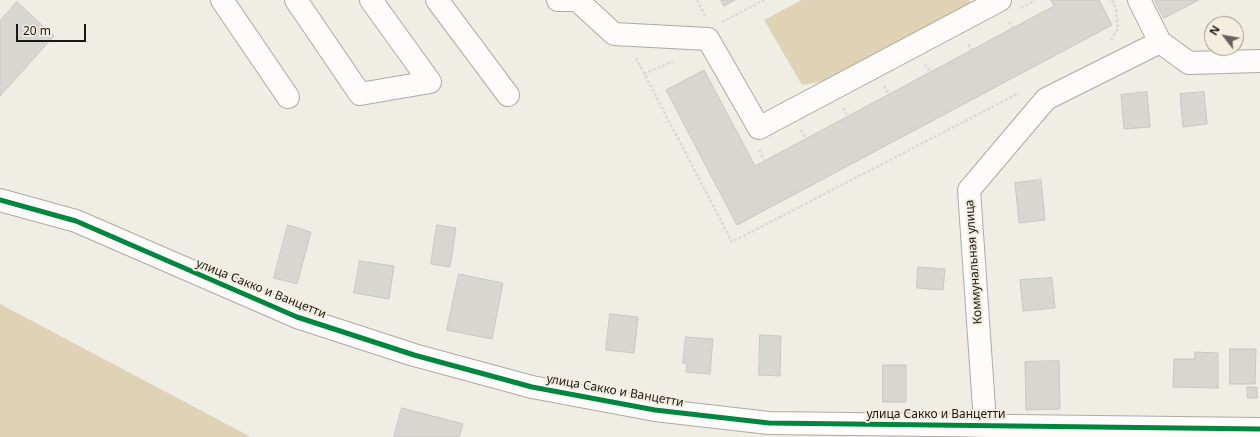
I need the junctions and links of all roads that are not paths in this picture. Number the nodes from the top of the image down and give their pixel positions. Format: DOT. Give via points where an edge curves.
graph roads {
  1 [pos="222,0"];
  2 [pos="296,0"];
  3 [pos="371,0"];
  4 [pos="437,0"];
  5 [pos="572,0"];
  6 [pos="1000,0"];
  7 [pos="1139,0"];
  8 [pos="1160,42"];
  9 [pos="1260,62"];
  10 [pos="508,95"];
  11 [pos="288,97"];
  12 [pos="0,200"];
  13 [pos="1260,428"];
  14 [pos="985,431"];
  1 -- 11 [label="street"];
  2 -- 3 [label="street" via="360,94 430,82"];
  4 -- 10 [label="street"];
  5 -- 6 [label="street" via="614,34 708,39 759,128"];
  7 -- 8 [label="street"];
  8 -- 9 [label="street" via="1189,63"];
  8 -- 14 [label="street, Коммунальная улица" via="1046,99 969,190"];
  12 -- 14 [label="street, улица Сакко и Ванцетти" via="76,221 297,317 414,355 532,387 655,410 769,423"];
  13 -- 14 [label="street, улица Сакко и Ванцетти"];
}
